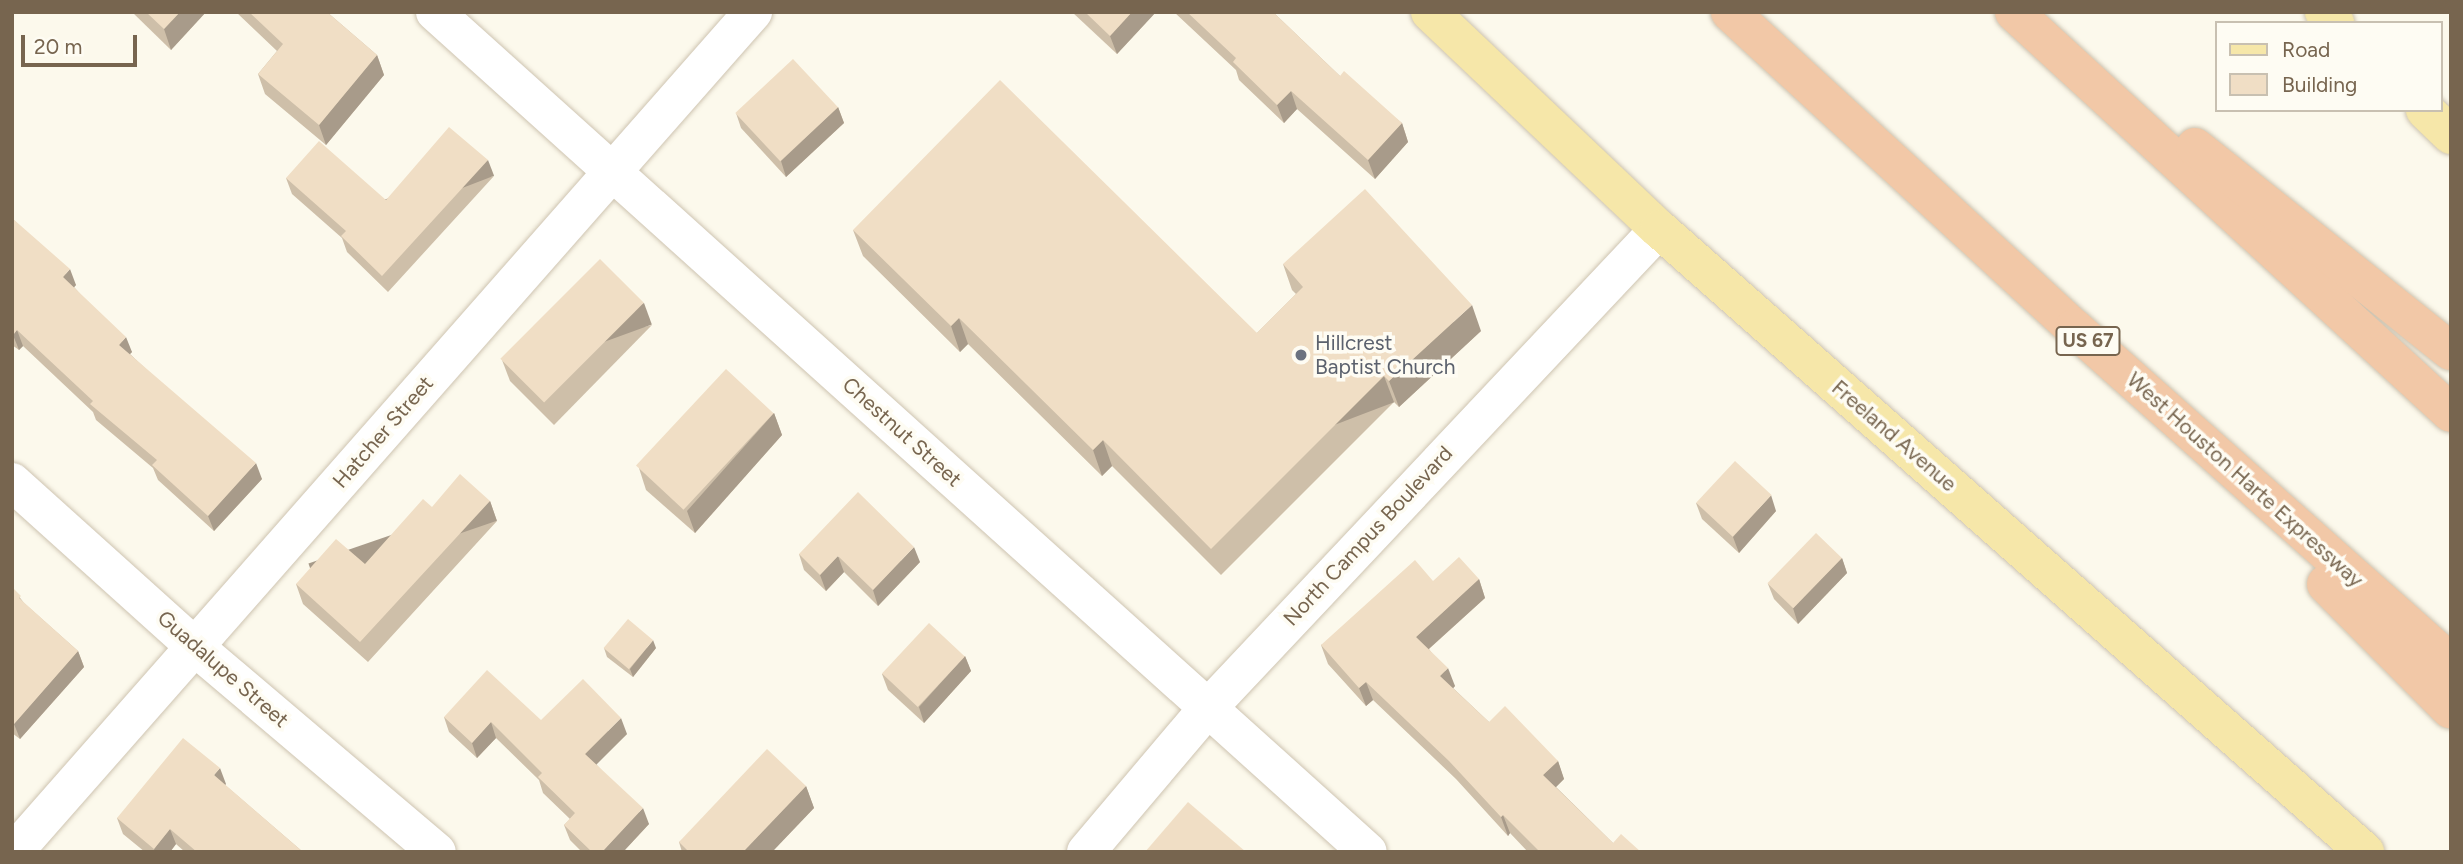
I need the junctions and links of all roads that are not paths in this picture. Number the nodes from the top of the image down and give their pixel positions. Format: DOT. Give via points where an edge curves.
graph roads {
  1 [pos="435,12"];
  2 [pos="753,12"];
  3 [pos="1430,12"];
  4 [pos="1730,12"];
  5 [pos="2014,12"];
  6 [pos="2026,12"];
  7 [pos="2427,112"];
  8 [pos="2451,135"];
  9 [pos="614,170"];
  10 [pos="1659,229"];
  11 [pos="2074,328"];
  12 [pos="2451,351"];
  13 [pos="2451,413"];
  14 [pos="12,482"];
  15 [pos="195,647"];
  16 [pos="2451,663"];
  17 [pos="1207,709"];
  18 [pos="2451,710"];
  19 [pos="14,852"];
  20 [pos="437,852"];
  21 [pos="1086,852"];
  22 [pos="1368,852"];
  23 [pos="2365,852"];
  1 -- 9 [label="street, Chestnut Street"];
  2 -- 9 [label="street, Hatcher Street"];
  3 -- 10 [label="main road, Freeland Avenue"];
  4 -- 11 [label="highway, West Houston Harte Expressway / US 67"];
  5 -- 13 [label="highway"];
  6 -- 12 [label="highway"];
  7 -- 8 [label="main road"];
  9 -- 15 [label="street, Hatcher Street"];
  9 -- 17 [label="street, Chestnut Street"];
  10 -- 17 [label="street, North Campus Boulevard"];
  10 -- 23 [label="main road, Freeland Avenue"];
  11 -- 16 [label="highway, West Houston Harte Expressway / US 67"];
  11 -- 18 [label="highway"];
  14 -- 15 [label="street, Guadalupe Street"];
  15 -- 19 [label="street, Hatcher Street"];
  15 -- 20 [label="street, Guadalupe Street"];
  17 -- 21 [label="street, North Campus Boulevard"];
  17 -- 22 [label="street, Chestnut Street"];
}
